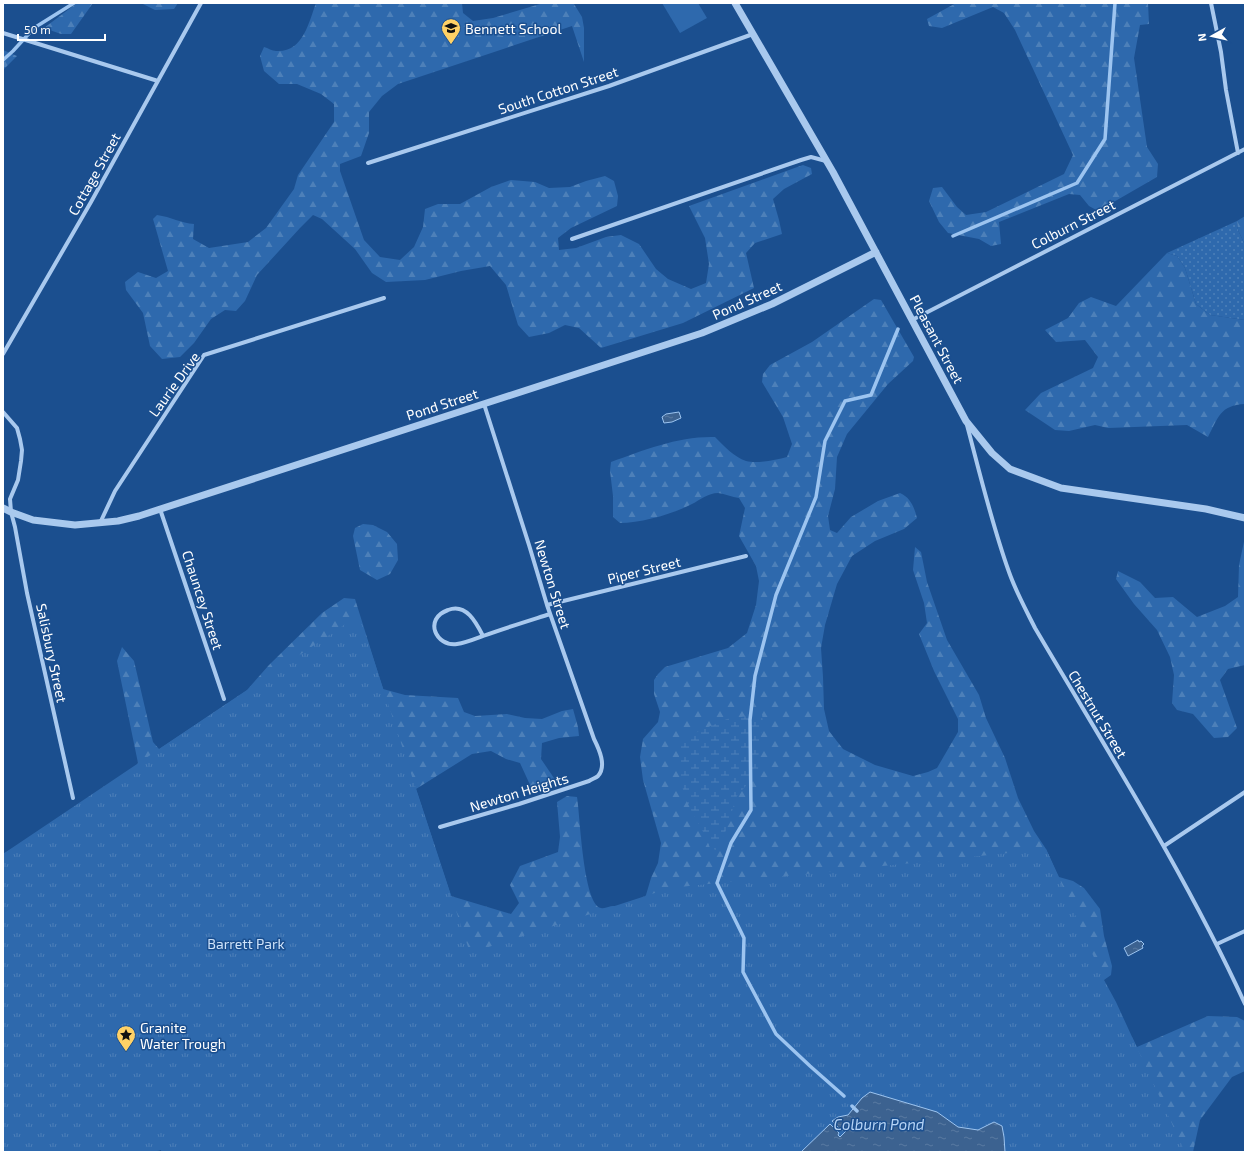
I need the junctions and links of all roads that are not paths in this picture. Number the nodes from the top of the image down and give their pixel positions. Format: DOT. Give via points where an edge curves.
graph roads {
  1 [pos="201,3"];
  2 [pos="735,3"];
  3 [pos="1211,3"];
  4 [pos="3,33"];
  5 [pos="752,34"];
  6 [pos="158,81"];
  7 [pos="1245,149"];
  8 [pos="1238,153"];
  9 [pos="826,161"];
  10 [pos="368,163"];
  11 [pos="572,239"];
  12 [pos="876,252"];
  13 [pos="384,298"];
  14 [pos="912,320"];
  15 [pos="3,354"];
  16 [pos="484,404"];
  17 [pos="3,412"];
  18 [pos="966,421"];
  19 [pos="3,508"];
  20 [pos="160,509"];
  21 [pos="11,512"];
  22 [pos="1245,518"];
  23 [pos="100,523"];
  24 [pos="746,556"];
  25 [pos="547,606"];
  26 [pos="550,614"];
  27 [pos="483,636"];
  28 [pos="224,699"];
  29 [pos="601,771"];
  30 [pos="1245,792"];
  31 [pos="72,798"];
  32 [pos="440,827"];
  33 [pos="1164,846"];
  34 [pos="1245,930"];
  35 [pos="1217,944"];
  36 [pos="1245,1004"];
  1 -- 6 [label="street, Cottage Street"];
  2 -- 5 [label="street, Pleasant Street"];
  3 -- 8 [label="street"];
  4 -- 6 [label="street"];
  5 -- 9 [label="street, Pleasant Street"];
  5 -- 10 [label="street, South Cotton Street" via="609,86"];
  6 -- 15 [label="street, Cottage Street"];
  7 -- 8 [label="street, Colburn Street"];
  8 -- 14 [label="street, Colburn Street"];
  9 -- 11 [label="street" via="811,157 801,160"];
  9 -- 12 [label="street, Pleasant Street"];
  12 -- 14 [label="street, Pleasant Street"];
  12 -- 16 [label="street, Pond Street" via="772,304 702,333"];
  13 -- 23 [label="street, Laurie Drive" via="204,355 115,491"];
  14 -- 18 [label="street, Pleasant Street"];
  16 -- 20 [label="street, Pond Street"];
  16 -- 25 [label="street, Newton Street"];
  17 -- 21 [label="street, Salisbury Street" via="17,428 22,450 18,480 10,499"];
  18 -- 22 [label="street, Pleasant Street" via="992,453 1010,469 1060,488 1206,509"];
  18 -- 33 [label="street, Chestnut Street" via="1009,572 1020,599"];
  19 -- 21 [label="street, Pond Street"];
  20 -- 23 [label="street, Pond Street" via="120,521"];
  20 -- 28 [label="street, Chauncey Street"];
  21 -- 23 [label="street, Pond Street" via="33,520 76,525"];
  21 -- 31 [label="street, Salisbury Street"];
  24 -- 25 [label="street, Piper Street"];
  25 -- 26 [label="street, Newton Street"];
  26 -- 27 [label="street"];
  26 -- 29 [label="street, Newton Street" via="600,751"];
  27 -- 27 [label="street" via="457,644 448,644 440,640 434,623 442,612 459,609 472,618"];
  29 -- 32 [label="street, Newton Heights" via="597,777 589,781"];
  30 -- 33 [label="street"];
  33 -- 35 [label="street, Chestnut Street"];
  34 -- 35 [label="street"];
  35 -- 36 [label="street, Chestnut Street"];
}
